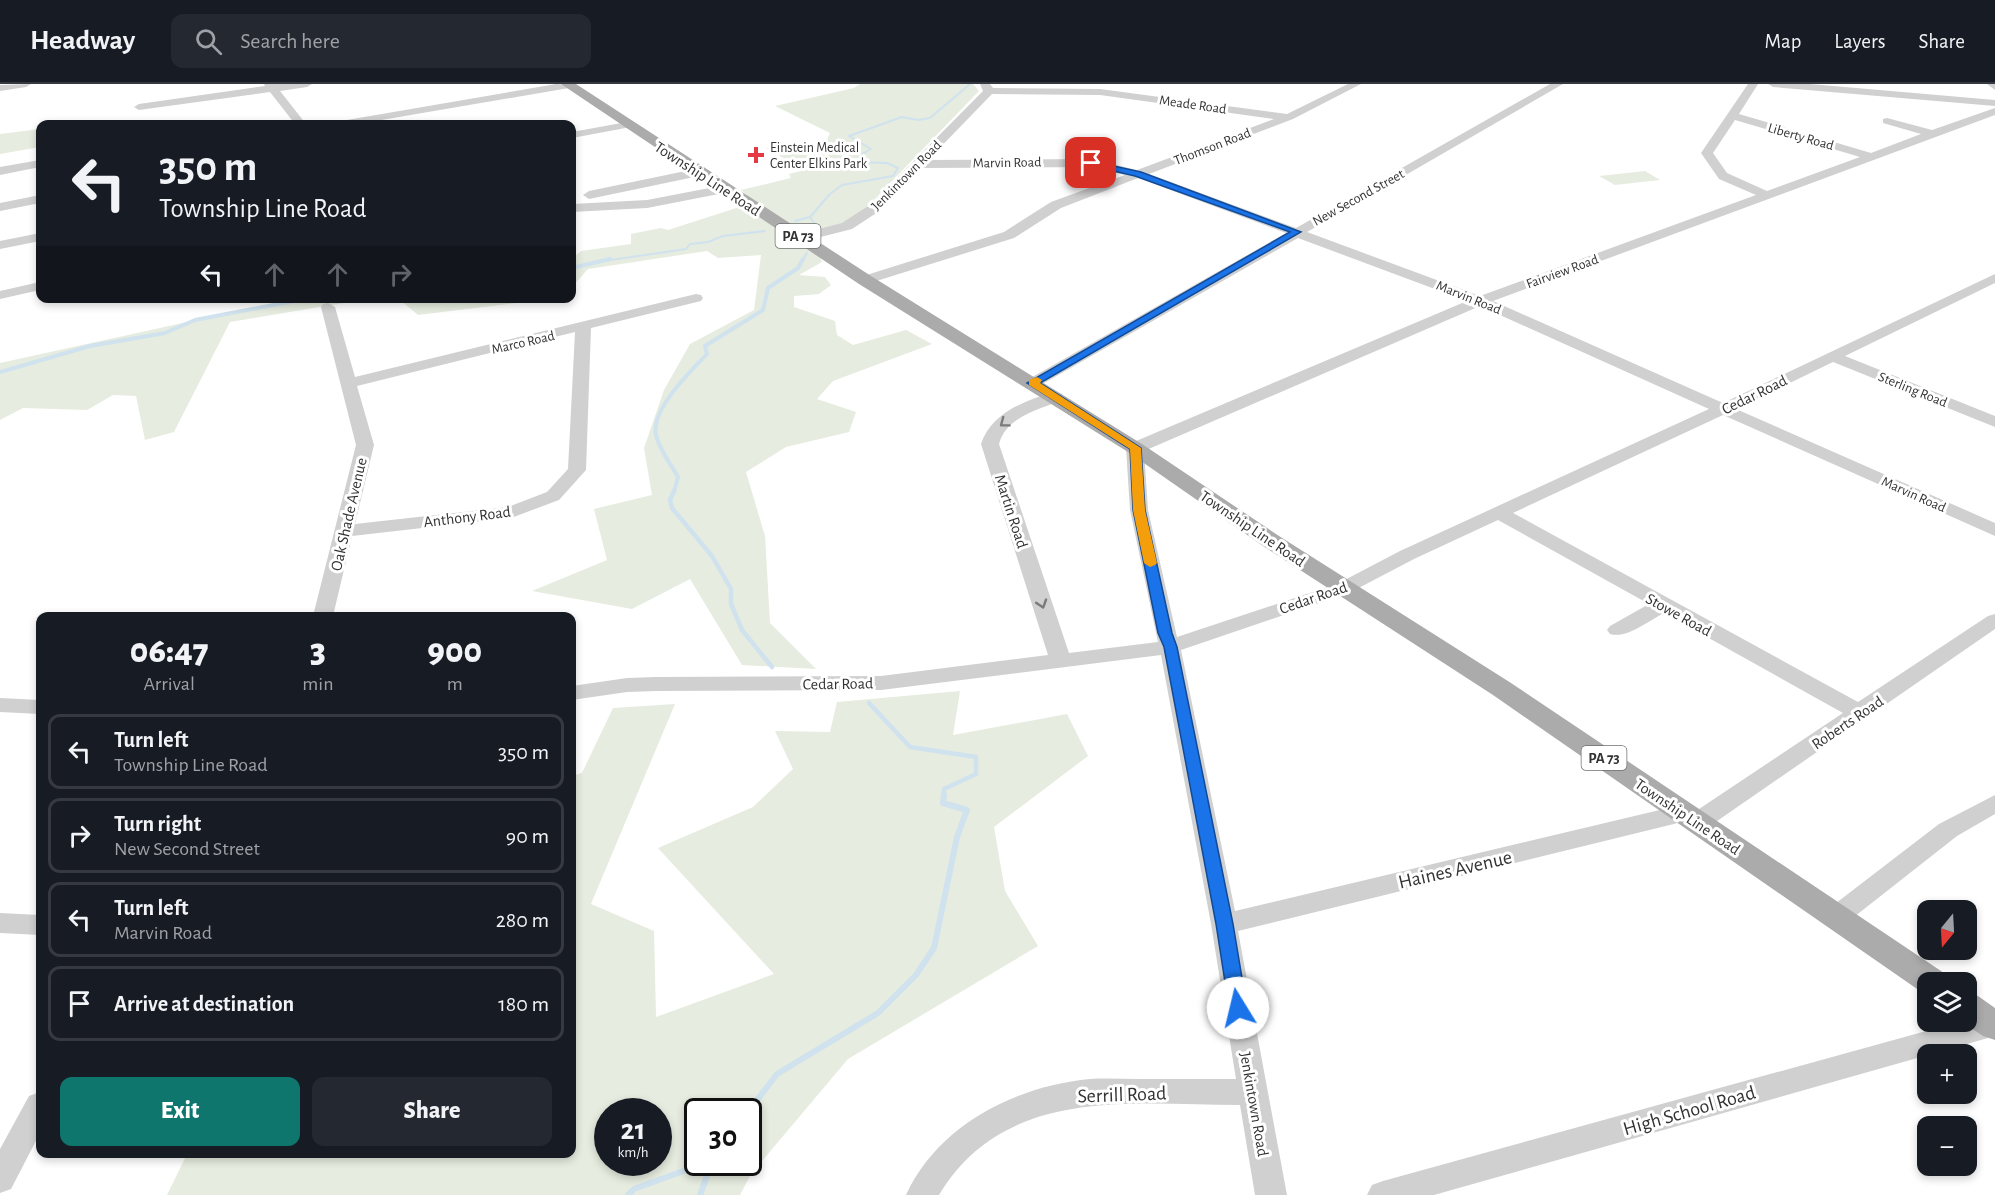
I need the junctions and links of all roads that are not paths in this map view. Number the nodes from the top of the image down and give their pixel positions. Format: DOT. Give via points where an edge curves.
graph roads {
  1 [pos="26,84"];
  2 [pos="307,84"];
  3 [pos="1356,84"];
  4 [pos="1558,84"];
  5 [pos="1753,84"];
  6 [pos="1773,84"];
  7 [pos="1992,84"];
  8 [pos="568,85"];
  9 [pos="271,87"];
  10 [pos="987,87"];
  11 [pos="1995,87"];
  12 [pos="0,88"];
  13 [pos="1995,103"];
  14 [pos="139,107"];
  15 [pos="1995,111"];
  16 [pos="1731,115"];
  17 [pos="1288,117"];
  18 [pos="1979,117"];
  19 [pos="298,120"];
  20 [pos="364,120"];
  21 [pos="1995,121"];
  22 [pos="1887,122"];
  23 [pos="627,125"];
  24 [pos="576,134"];
  25 [pos="1933,134"];
  26 [pos="1870,156"];
  27 [pos="918,164"];
  28 [pos="36,165"];
  29 [pos="0,171"];
  30 [pos="700,172"];
  31 [pos="1138,174"];
  32 [pos="725,189"];
  33 [pos="1767,195"];
  34 [pos="576,198"];
  35 [pos="36,200"];
  36 [pos="0,207"];
  37 [pos="576,207"];
  38 [pos="1297,232"];
  39 [pos="36,238"];
  40 [pos="801,238"];
  41 [pos="0,245"];
  42 [pos="1995,278"];
  43 [pos="865,280"];
  44 [pos="36,287"];
  45 [pos="0,295"];
  46 [pos="696,298"];
  47 [pos="1480,301"];
  48 [pos="328,307"];
  49 [pos="583,328"];
  50 [pos="1831,356"];
  51 [pos="348,383"];
  52 [pos="1033,383"];
  53 [pos="1056,397"];
  54 [pos="1724,409"];
  55 [pos="1995,422"];
  56 [pos="1135,448"];
  57 [pos="1499,513"];
  58 [pos="1995,530"];
  59 [pos="345,531"];
  60 [pos="1344,588"];
  61 [pos="1663,605"];
  62 [pos="324,612"];
  63 [pos="1995,621"];
  64 [pos="1617,630"];
  65 [pos="1170,647"];
  66 [pos="1060,659"];
  67 [pos="576,692"];
  68 [pos="0,705"];
  69 [pos="36,707"];
  70 [pos="1860,713"];
  71 [pos="1995,803"];
  72 [pos="1691,818"];
  73 [pos="1836,917"];
  74 [pos="0,923"];
  75 [pos="1224,924"];
  76 [pos="36,925"];
  77 [pos="1917,972"];
  78 [pos="1977,1013"];
  79 [pos="1995,1025"];
  80 [pos="1252,1092"];
  81 [pos="36,1112"];
  82 [pos="0,1179"];
  83 [pos="922,1195"];
  84 [pos="1271,1195"];
  85 [pos="1383,1195"];
  1 -- 12 [label="street"];
  2 -- 9 [label="street"];
  3 -- 17 [label="street, Thomson Road"];
  4 -- 38 [label="street, New Second Street"];
  5 -- 16 [label="street"];
  6 -- 13 [label="street"];
  7 -- 11 [label="street"];
  8 -- 20 [label="street"];
  8 -- 23 [label="main road, Township Line Road / PA 73"];
  9 -- 14 [label="street"];
  9 -- 19 [label="street"];
  10 -- 17 [label="street, Meade Road" via="1100,92"];
  10 -- 27 [label="street, Jenkintown Road"];
  15 -- 18 [label="street, Fairview Road"];
  16 -- 26 [label="street, Liberty Road"];
  16 -- 33 [label="street" via="1707,153 1723,176"];
  17 -- 31 [label="street, Thomson Road"];
  18 -- 21 [label="street"];
  18 -- 25 [label="street, Fairview Road"];
  22 -- 25 [label="street"];
  23 -- 24 [label="street"];
  23 -- 30 [label="main road, Township Line Road / PA 73"];
  25 -- 26 [label="street, Fairview Road"];
  26 -- 33 [label="street, Fairview Road"];
  27 -- 31 [label="street, Marvin Road" via="1082,163"];
  27 -- 40 [label="street, Jenkintown Road" via="876,207 826,233"];
  28 -- 29 [label="street"];
  30 -- 32 [label="main road, Township Line Road / PA 73"];
  30 -- 34 [label="street"];
  31 -- 38 [label="street, Marvin Road"];
  31 -- 43 [label="street, Thomson Road" via="1056,205 1009,235"];
  32 -- 37 [label="street" via="647,204"];
  32 -- 40 [label="main road, Township Line Road / PA 73"];
  33 -- 47 [label="street, Fairview Road"];
  35 -- 36 [label="street"];
  38 -- 47 [label="street, Marvin Road"];
  38 -- 52 [label="street, New Second Street"];
  39 -- 41 [label="street"];
  40 -- 43 [label="main road, Township Line Road / PA 73"];
  42 -- 50 [label="street, Cedar Road"];
  43 -- 52 [label="main road, Township Line Road / PA 73"];
  44 -- 45 [label="street"];
  46 -- 49 [label="street, Marco Road"];
  47 -- 54 [label="street, Marvin Road"];
  47 -- 56 [label="street, Fairview Road"];
  48 -- 51 [label="street, Oak Shade Avenue"];
  49 -- 51 [label="street, Marco Road"];
  49 -- 59 [label="street, Anthony Road" via="577,470 553,496 511,512"];
  50 -- 54 [label="street, Cedar Road"];
  50 -- 55 [label="street, Sterling Road"];
  51 -- 59 [label="street, Oak Shade Avenue" via="365,445"];
  52 -- 53 [label="main road, Township Line Road / PA 73"];
  53 -- 56 [label="main road, Township Line Road / PA 73"];
  53 -- 66 [label="street, Martin Road, one-way" via="1004,421 994,431 990,444"];
  54 -- 57 [label="street, Cedar Road"];
  54 -- 58 [label="street, Marvin Road"];
  56 -- 60 [label="main road, Township Line Road / PA 73"];
  56 -- 65 [label="street, Jenkintown Road" via="1139,510"];
  57 -- 60 [label="street, Cedar Road"];
  57 -- 61 [label="street, Stowe Road"];
  59 -- 62 [label="street, Oak Shade Avenue"];
  60 -- 65 [label="street, Cedar Road"];
  60 -- 72 [label="main road, Township Line Road / PA 73" via="1502,689"];
  61 -- 64 [label="street"];
  61 -- 70 [label="street, Stowe Road"];
  63 -- 70 [label="street, Roberts Road"];
  65 -- 66 [label="street, Cedar Road"];
  65 -- 75 [label="street, Jenkintown Road"];
  66 -- 67 [label="street, Cedar Road" via="881,683 663,683"];
  68 -- 69 [label="street"];
  70 -- 72 [label="street, Roberts Road"];
  71 -- 73 [label="street" via="1948,830"];
  72 -- 73 [label="main road, Township Line Road / PA 73"];
  72 -- 75 [label="street, Haines Avenue"];
  73 -- 77 [label="main road, Township Line Road / PA 73"];
  74 -- 76 [label="street"];
  75 -- 80 [label="street, Jenkintown Road"];
  78 -- 79 [label="main road"];
  79 -- 85 [label="street, High School Road"];
  80 -- 83 [label="street, Serrill Road" via="1082,1092 1039,1102 1008,1113 967,1138 930,1178"];
  80 -- 84 [label="street, Jenkintown Road"];
  81 -- 82 [label="street"];
}
